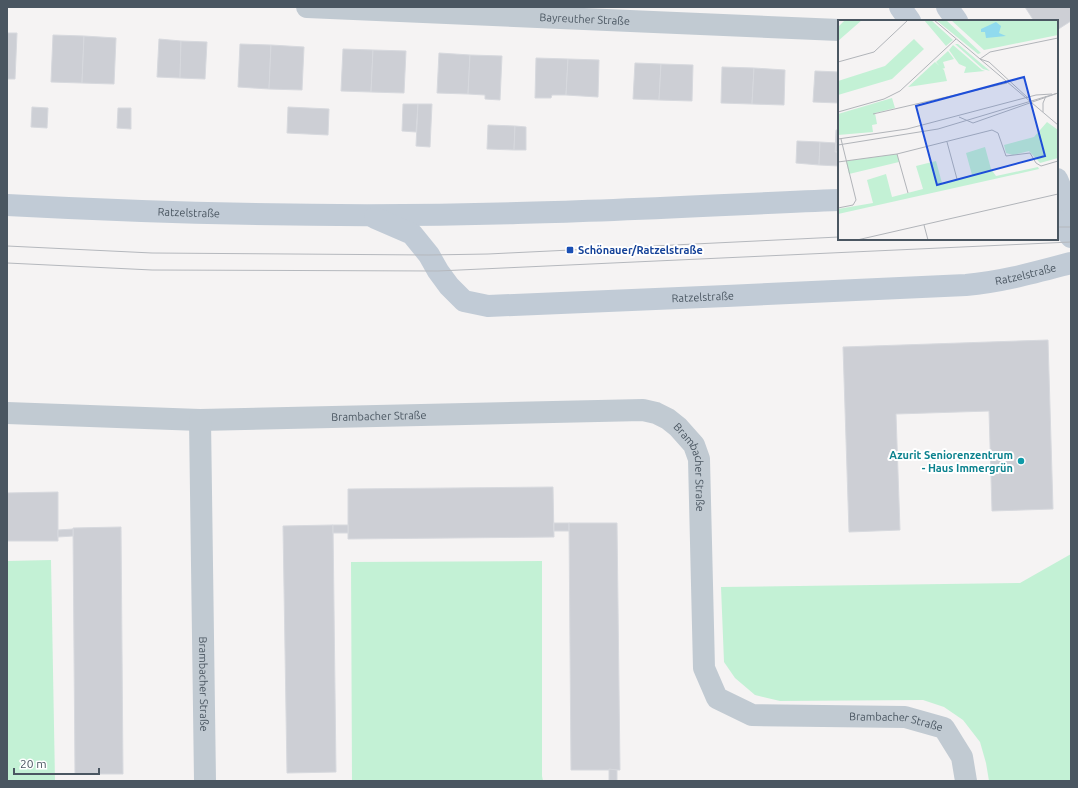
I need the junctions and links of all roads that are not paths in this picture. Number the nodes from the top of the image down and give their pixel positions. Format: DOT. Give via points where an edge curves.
graph roads {
  1 [pos="307,7"];
  2 [pos="900,7"];
  3 [pos="947,7"];
  4 [pos="908,20"];
  5 [pos="956,20"];
  6 [pos="838,30"];
  7 [pos="838,200"];
  8 [pos="7,204"];
  9 [pos="370,215"];
  10 [pos="1058,221"];
  11 [pos="1071,237"];
  12 [pos="1071,263"];
  13 [pos="7,413"];
  14 [pos="200,420"];
  15 [pos="205,781"];
  16 [pos="966,781"];
  1 -- 6 [label="street, Bayreuther Straße"];
  2 -- 4 [label="main road"];
  3 -- 5 [label="main road"];
  7 -- 9 [label="main road, Ratzelstraße" via="517,214"];
  8 -- 9 [label="main road, Ratzelstraße" via="110,210"];
  9 -- 12 [label="main road, Ratzelstraße" via="412,234 430,255 449,286 464,301 488,306 976,284"];
  10 -- 11 [label="main road"];
  13 -- 14 [label="street, Brambacher Straße"];
  14 -- 15 [label="street, Brambacher Straße"];
  14 -- 16 [label="street, Brambacher Straße" via="643,410 668,418 694,445 699,459 704,668 717,698 752,715 905,717 944,728 962,757"];
}
